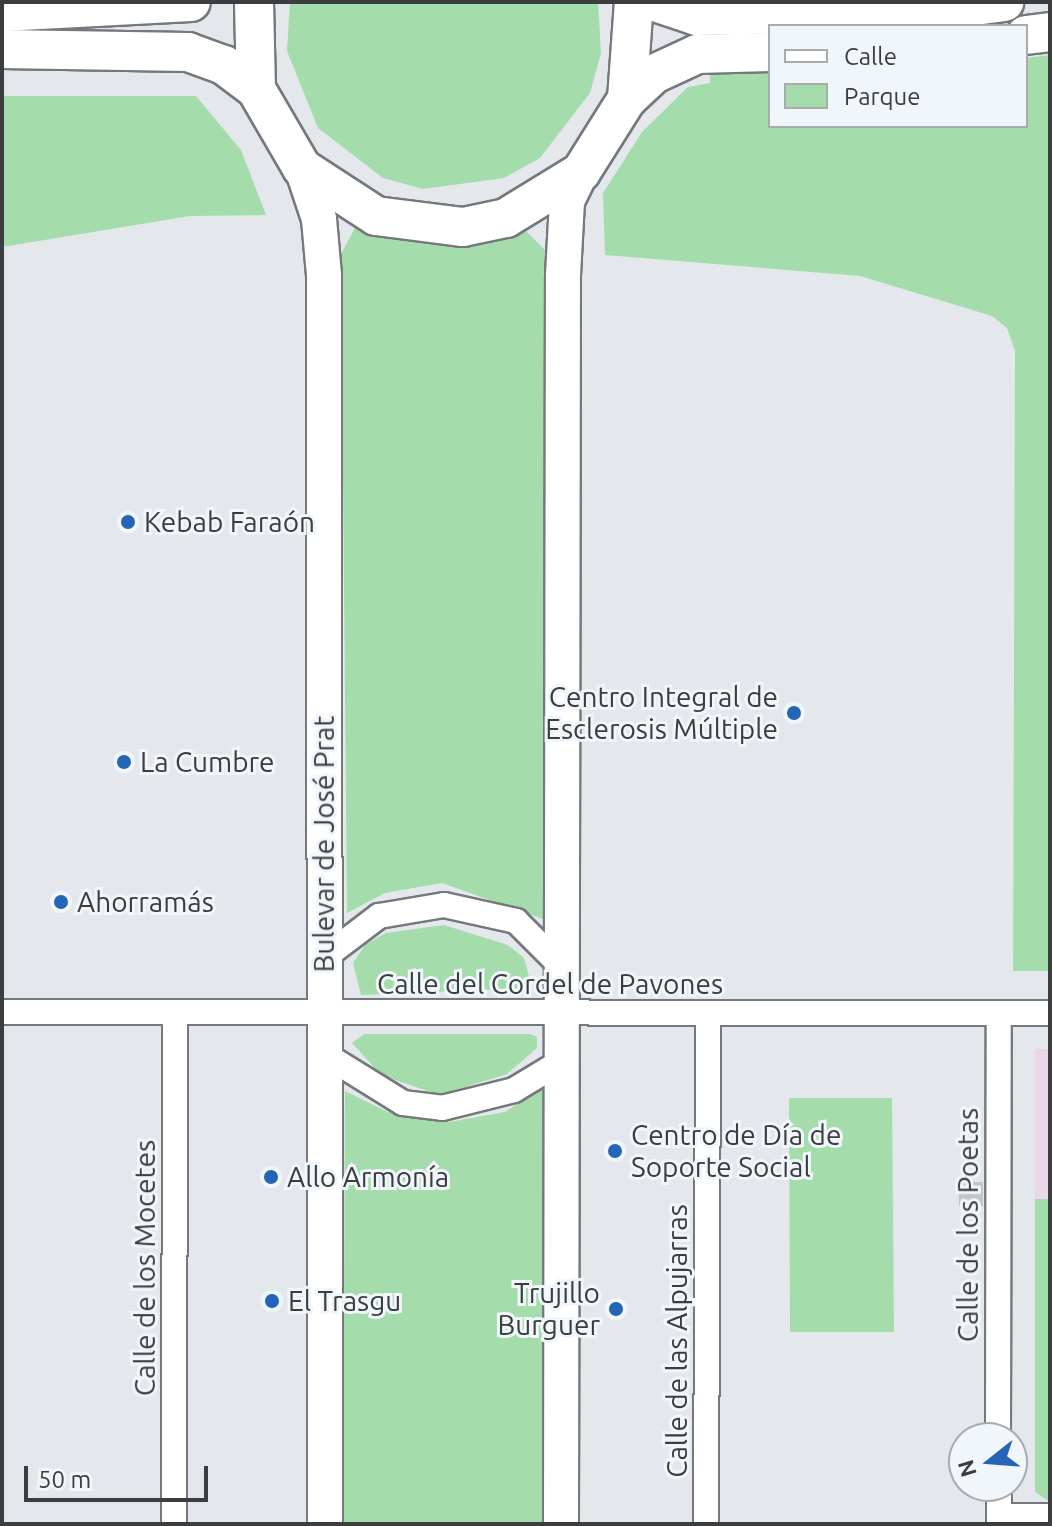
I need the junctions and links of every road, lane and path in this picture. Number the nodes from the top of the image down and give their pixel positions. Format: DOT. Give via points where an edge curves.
graph roads {
  1 [pos="191,2"];
  2 [pos="254,2"];
  3 [pos="634,2"];
  4 [pos="655,2"];
  5 [pos="1004,2"];
  6 [pos="2,12"];
  7 [pos="1050,32"];
  8 [pos="1028,35"];
  9 [pos="2,49"];
  10 [pos="768,52"];
  11 [pos="256,89"];
  12 [pos="627,99"];
  13 [pos="302,168"];
  14 [pos="581,172"];
  15 [pos="325,957"];
  16 [pos="561,966"];
  17 [pos="2,1012"];
  18 [pos="175,1012"];
  19 [pos="323,1012"];
  20 [pos="999,1013"];
  21 [pos="1050,1013"];
  22 [pos="561,1014"];
  23 [pos="708,1015"];
  24 [pos="324,1054"];
  25 [pos="562,1061"];
  26 [pos="998,1422"];
  27 [pos="1050,1516"];
  28 [pos="999,1520"];
  29 [pos="174,1524"];
  30 [pos="325,1524"];
  31 [pos="561,1524"];
  32 [pos="706,1524"];
  1 -- 6 [label="main road"];
  2 -- 11 [label="main road"];
  3 -- 12 [label="main road"];
  4 -- 5 [label="main road" via="697,16 938,11"];
  7 -- 8 [label="main road"];
  9 -- 11 [label="main road" via="188,52 224,65"];
  10 -- 12 [label="main road" via="697,54 654,74"];
  11 -- 13 [label="main road"];
  12 -- 14 [label="main road"];
  13 -- 14 [label="main road" via="376,216 448,227 506,218"];
  13 -- 15 [label="street, Bulevar de José Prat" via="323,245"];
  14 -- 16 [label="street" via="567,201 563,275"];
  15 -- 16 [label="street" via="379,916 444,905 516,921"];
  15 -- 19 [label="street, Bulevar de José Prat"];
  16 -- 22 [label="street"];
  17 -- 18 [label="street, Calle del Cordel de Pavones"];
  18 -- 19 [label="street, Calle del Cordel de Pavones"];
  18 -- 29 [label="street, Calle de los Mocetes"];
  19 -- 22 [label="street, Calle del Cordel de Pavones"];
  19 -- 24 [label="street, Bulevar de José Prat"];
  20 -- 21 [label="street, Calle del Cordel de Pavones"];
  20 -- 23 [label="street, Calle del Cordel de Pavones"];
  20 -- 26 [label="street, Calle de los Poetas" via="992,1194"];
  22 -- 23 [label="street, Calle del Cordel de Pavones"];
  22 -- 25 [label="street"];
  23 -- 32 [label="street, Calle de las Alpujarras"];
  24 -- 25 [label="street" via="403,1103 442,1108 514,1090"];
  24 -- 30 [label="street, Bulevar de José Prat"];
  25 -- 31 [label="street"];
  27 -- 28 [label="street"];
}
